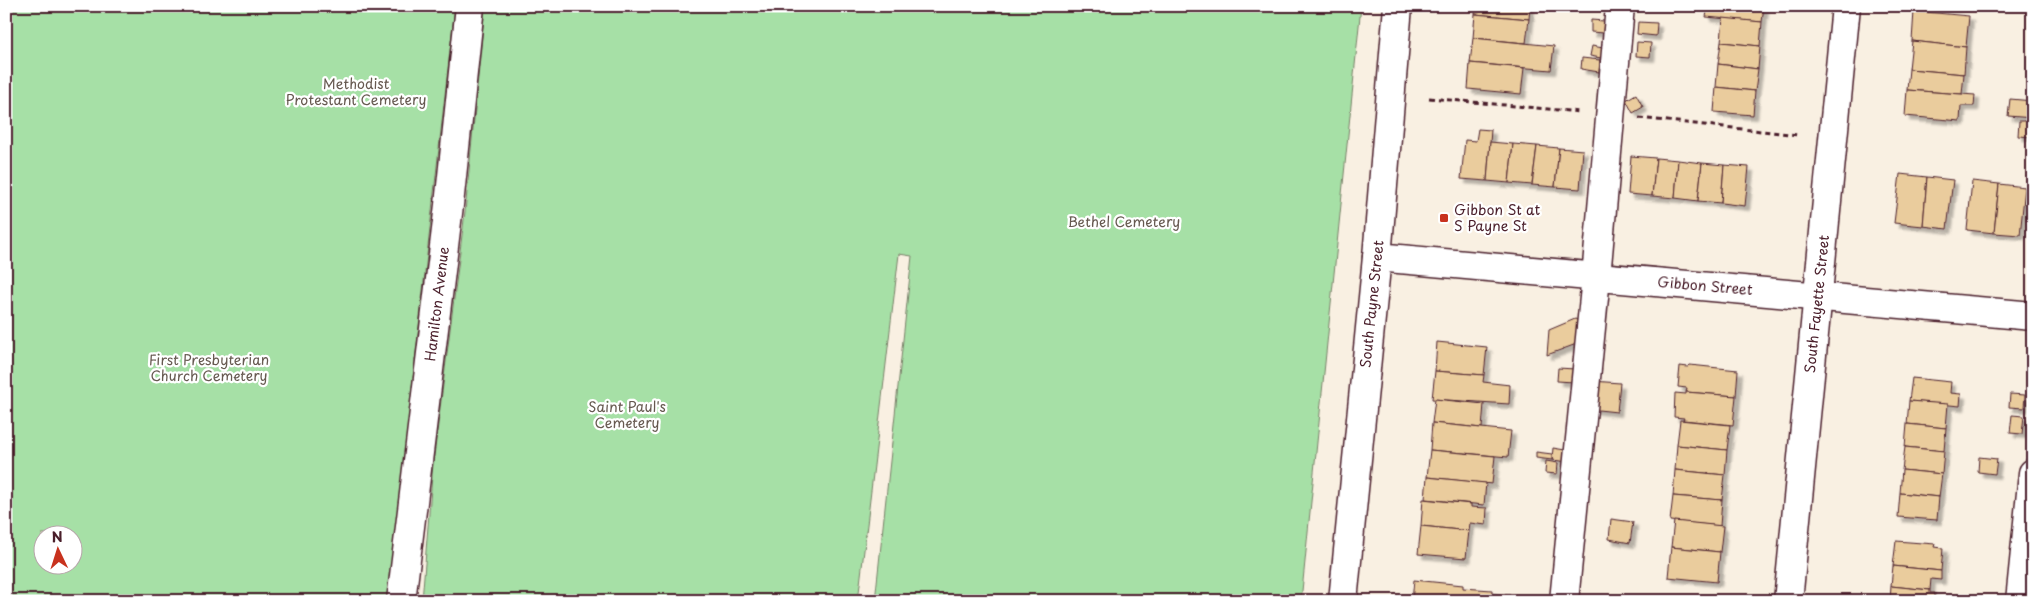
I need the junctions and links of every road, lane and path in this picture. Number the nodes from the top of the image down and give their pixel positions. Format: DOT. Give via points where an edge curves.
graph roads {
  1 [pos="470,6"];
  2 [pos="1398,6"];
  3 [pos="1620,6"];
  4 [pos="1846,6"];
  5 [pos="1377,257"];
  6 [pos="1596,277"];
  7 [pos="1818,296"];
  8 [pos="2033,316"];
  9 [pos="2033,473"];
  10 [pos="402,601"];
  11 [pos="1343,601"];
  12 [pos="1564,601"];
  13 [pos="1788,601"];
  14 [pos="2020,601"];
  1 -- 10 [label="street, Hamilton Avenue"];
  2 -- 5 [label="street, South Payne Street"];
  3 -- 6 [label="street"];
  4 -- 7 [label="street, South Fayette Street"];
  5 -- 6 [label="street, Gibbon Street"];
  5 -- 11 [label="street, South Payne Street"];
  6 -- 7 [label="street, Gibbon Street"];
  6 -- 12 [label="street"];
  7 -- 8 [label="street, Gibbon Street"];
  7 -- 13 [label="street, South Fayette Street"];
  9 -- 14 [label="street"];
}
